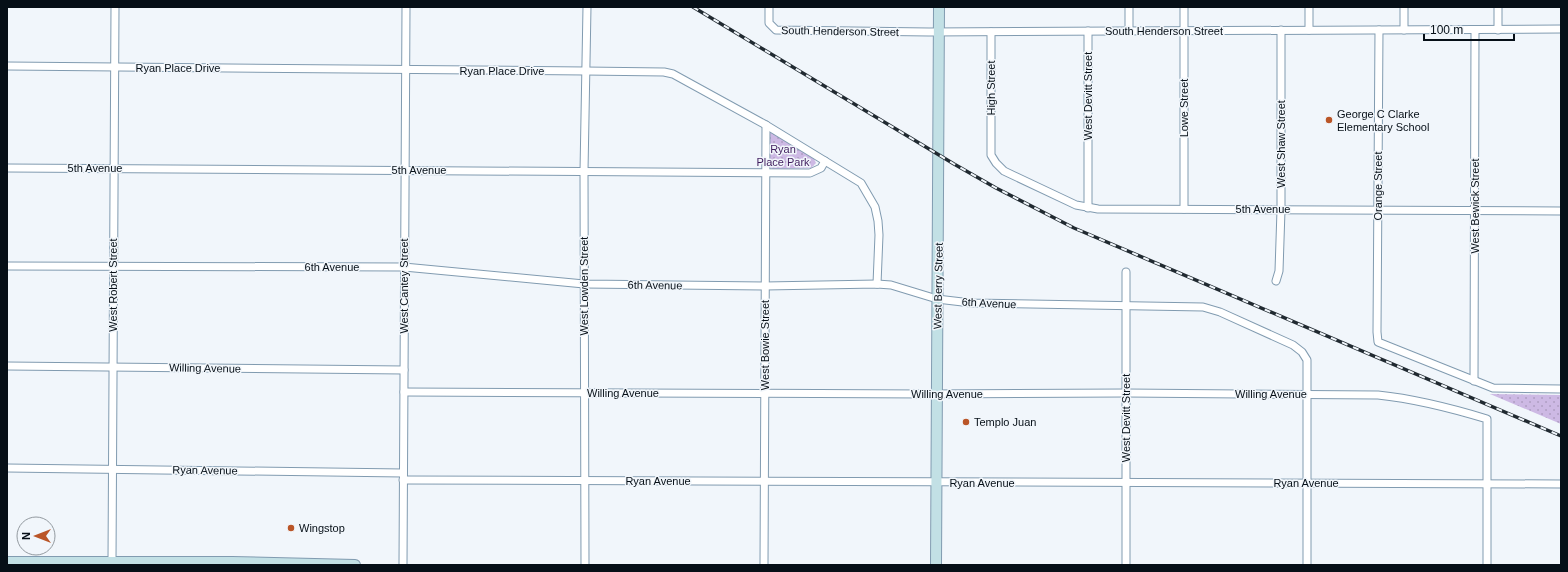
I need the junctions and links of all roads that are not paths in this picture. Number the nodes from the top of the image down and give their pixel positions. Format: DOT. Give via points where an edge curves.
graph roads {
  1 [pos="115,7"];
  2 [pos="406,7"];
  3 [pos="587,7"];
  4 [pos="769,7"];
  5 [pos="940,7"];
  6 [pos="1129,7"];
  7 [pos="1184,7"];
  8 [pos="1309,7"];
  9 [pos="1404,7"];
  10 [pos="1498,7"];
  11 [pos="1561,29"];
  12 [pos="1281,30"];
  13 [pos="1309,30"];
  14 [pos="1379,30"];
  15 [pos="1404,30"];
  16 [pos="1476,30"];
  17 [pos="1498,30"];
  18 [pos="1088,31"];
  19 [pos="1129,31"];
  20 [pos="1184,31"];
  21 [pos="939,32"];
  22 [pos="991,32"];
  23 [pos="7,66"];
  24 [pos="114,68"];
  25 [pos="405,70"];
  26 [pos="585,71"];
  27 [pos="766,125"];
  28 [pos="991,144"];
  29 [pos="825,161"];
  30 [pos="7,168"];
  31 [pos="114,168"];
  32 [pos="405,170"];
  33 [pos="584,171"];
  34 [pos="765,172"];
  35 [pos="1088,208"];
  36 [pos="1184,209"];
  37 [pos="1281,210"];
  38 [pos="1378,210"];
  39 [pos="1474,210"];
  40 [pos="1561,211"];
  41 [pos="7,266"];
  42 [pos="113,267"];
  43 [pos="404,267"];
  44 [pos="1126,272"];
  45 [pos="1276,281"];
  46 [pos="584,284"];
  47 [pos="877,284"];
  48 [pos="765,286"];
  49 [pos="937,299"];
  50 [pos="1126,307"];
  51 [pos="7,366"];
  52 [pos="113,367"];
  53 [pos="404,370"];
  54 [pos="1474,381"];
  55 [pos="1561,389"];
  56 [pos="404,392"];
  57 [pos="585,393"];
  58 [pos="1126,393"];
  59 [pos="765,394"];
  60 [pos="936,394"];
  61 [pos="1307,394"];
  62 [pos="7,468"];
  63 [pos="112,468"];
  64 [pos="403,477"];
  65 [pos="585,481"];
  66 [pos="765,482"];
  67 [pos="936,483"];
  68 [pos="1126,483"];
  69 [pos="1307,483"];
  70 [pos="1487,484"];
  71 [pos="1561,484"];
  72 [pos="7,562"];
  73 [pos="112,562"];
  74 [pos="355,565"];
  75 [pos="403,565"];
  76 [pos="585,565"];
  77 [pos="764,565"];
  78 [pos="936,565"];
  79 [pos="1126,565"];
  80 [pos="1307,565"];
  81 [pos="1486,565"];
  1 -- 24 [label="street, West Robert Street"];
  2 -- 25 [label="street, West Cantey Street"];
  3 -- 26 [label="street, West Lowden Street"];
  4 -- 21 [label="street, South Henderson Street" via="769,23 776,30"];
  5 -- 21 [label="main road, West Berry Street"];
  6 -- 19 [label="street"];
  7 -- 20 [label="street, Lowe Street"];
  8 -- 13 [label="street"];
  9 -- 15 [label="street"];
  10 -- 17 [label="street"];
  11 -- 17 [label="street, South Henderson Street"];
  12 -- 13 [label="street, South Henderson Street"];
  12 -- 20 [label="street, South Henderson Street"];
  12 -- 37 [label="street, West Shaw Street"];
  13 -- 14 [label="street, South Henderson Street"];
  14 -- 15 [label="street, South Henderson Street"];
  14 -- 38 [label="street, Orange Street"];
  15 -- 16 [label="street, South Henderson Street"];
  16 -- 17 [label="street, South Henderson Street"];
  16 -- 39 [label="street, West Bewick Street"];
  18 -- 19 [label="street, South Henderson Street"];
  18 -- 22 [label="street, South Henderson Street"];
  18 -- 35 [label="street, West Devitt Street"];
  19 -- 20 [label="street, South Henderson Street"];
  20 -- 36 [label="street, Lowe Street"];
  21 -- 22 [label="street, South Henderson Street"];
  21 -- 49 [label="main road, West Berry Street"];
  22 -- 28 [label="street, High Street"];
  23 -- 24 [label="street, Ryan Place Drive"];
  24 -- 25 [label="street, Ryan Place Drive"];
  24 -- 31 [label="street, West Robert Street"];
  25 -- 26 [label="street, Ryan Place Drive"];
  25 -- 32 [label="street, West Cantey Street"];
  26 -- 27 [label="street, Ryan Place Drive" via="673,74"];
  26 -- 33 [label="street, West Lowden Street"];
  27 -- 29 [label="street, Ryan Place Drive"];
  27 -- 34 [label="street, West Bowie Street"];
  28 -- 35 [label="street, 5th Avenue" via="991,155 1004,171 1076,205"];
  29 -- 34 [label="street, 5th Avenue" via="821,168 810,173"];
  29 -- 47 [label="street, Ryan Place Drive" via="861,183 875,206 880,235"];
  30 -- 31 [label="street, 5th Avenue"];
  31 -- 32 [label="street, 5th Avenue"];
  31 -- 42 [label="street, West Robert Street"];
  32 -- 33 [label="street, 5th Avenue"];
  32 -- 43 [label="street, West Cantey Street"];
  33 -- 34 [label="street, 5th Avenue"];
  33 -- 46 [label="street, West Lowden Street"];
  34 -- 48 [label="street, West Bowie Street"];
  35 -- 36 [label="street, 5th Avenue"];
  36 -- 37 [label="street, 5th Avenue"];
  37 -- 38 [label="street, 5th Avenue"];
  37 -- 45 [label="street, West Shaw Street" via="1279,271"];
  38 -- 39 [label="street, 5th Avenue"];
  38 -- 54 [label="street, Orange Street" via="1378,342"];
  39 -- 40 [label="street, 5th Avenue"];
  39 -- 54 [label="street, West Bewick Street"];
  41 -- 42 [label="street, 6th Avenue"];
  42 -- 43 [label="street, 6th Avenue"];
  42 -- 52 [label="street, West Robert Street"];
  43 -- 46 [label="street, 6th Avenue"];
  43 -- 53 [label="street, West Cantey Street"];
  44 -- 50 [label="street, West Devitt Street"];
  46 -- 48 [label="street, 6th Avenue"];
  46 -- 57 [label="street, West Lowden Street"];
  47 -- 48 [label="street, 6th Avenue"];
  47 -- 49 [label="street, 6th Avenue" via="891,285"];
  48 -- 59 [label="street, West Bowie Street"];
  49 -- 50 [label="street, 6th Avenue" via="970,304"];
  49 -- 60 [label="main road, West Berry Street"];
  50 -- 58 [label="street, West Devitt Street"];
  50 -- 61 [label="street, 6th Avenue" via="1203,307 1220,312 1293,346 1302,352 1307,360"];
  51 -- 52 [label="street, Willing Avenue"];
  52 -- 53 [label="street, Willing Avenue"];
  52 -- 63 [label="street, West Robert Street"];
  53 -- 56 [label="street, West Cantey Street"];
  54 -- 55 [label="street" via="1493,388"];
  56 -- 57 [label="street, Willing Avenue"];
  56 -- 64 [label="street, West Cantey Street"];
  57 -- 59 [label="street, Willing Avenue"];
  57 -- 65 [label="street, West Lowden Street"];
  58 -- 60 [label="street, Willing Avenue"];
  58 -- 61 [label="street, Willing Avenue"];
  58 -- 68 [label="street, West Devitt Street"];
  59 -- 60 [label="street, Willing Avenue"];
  59 -- 66 [label="street, West Bowie Street"];
  60 -- 67 [label="main road, West Berry Street"];
  61 -- 69 [label="street"];
  61 -- 70 [label="street, Willing Avenue" via="1406,398 1430,402 1487,419"];
  62 -- 63 [label="street, Ryan Avenue"];
  63 -- 64 [label="street, Ryan Avenue"];
  63 -- 73 [label="street, West Robert Street"];
  64 -- 65 [label="street, Ryan Avenue"];
  64 -- 75 [label="street, West Cantey Street"];
  65 -- 66 [label="street, Ryan Avenue"];
  65 -- 76 [label="street, West Lowden Street"];
  66 -- 67 [label="street, Ryan Avenue"];
  66 -- 77 [label="street, West Bowie Street"];
  67 -- 68 [label="street, Ryan Avenue"];
  67 -- 78 [label="main road, West Berry Street"];
  68 -- 69 [label="street, Ryan Avenue"];
  68 -- 79 [label="street, West Devitt Street"];
  69 -- 70 [label="street, Ryan Avenue"];
  69 -- 80 [label="street"];
  70 -- 71 [label="street, Ryan Avenue"];
  70 -- 81 [label="street"];
  72 -- 73 [label="main road"];
  73 -- 74 [label="main road"];
}
